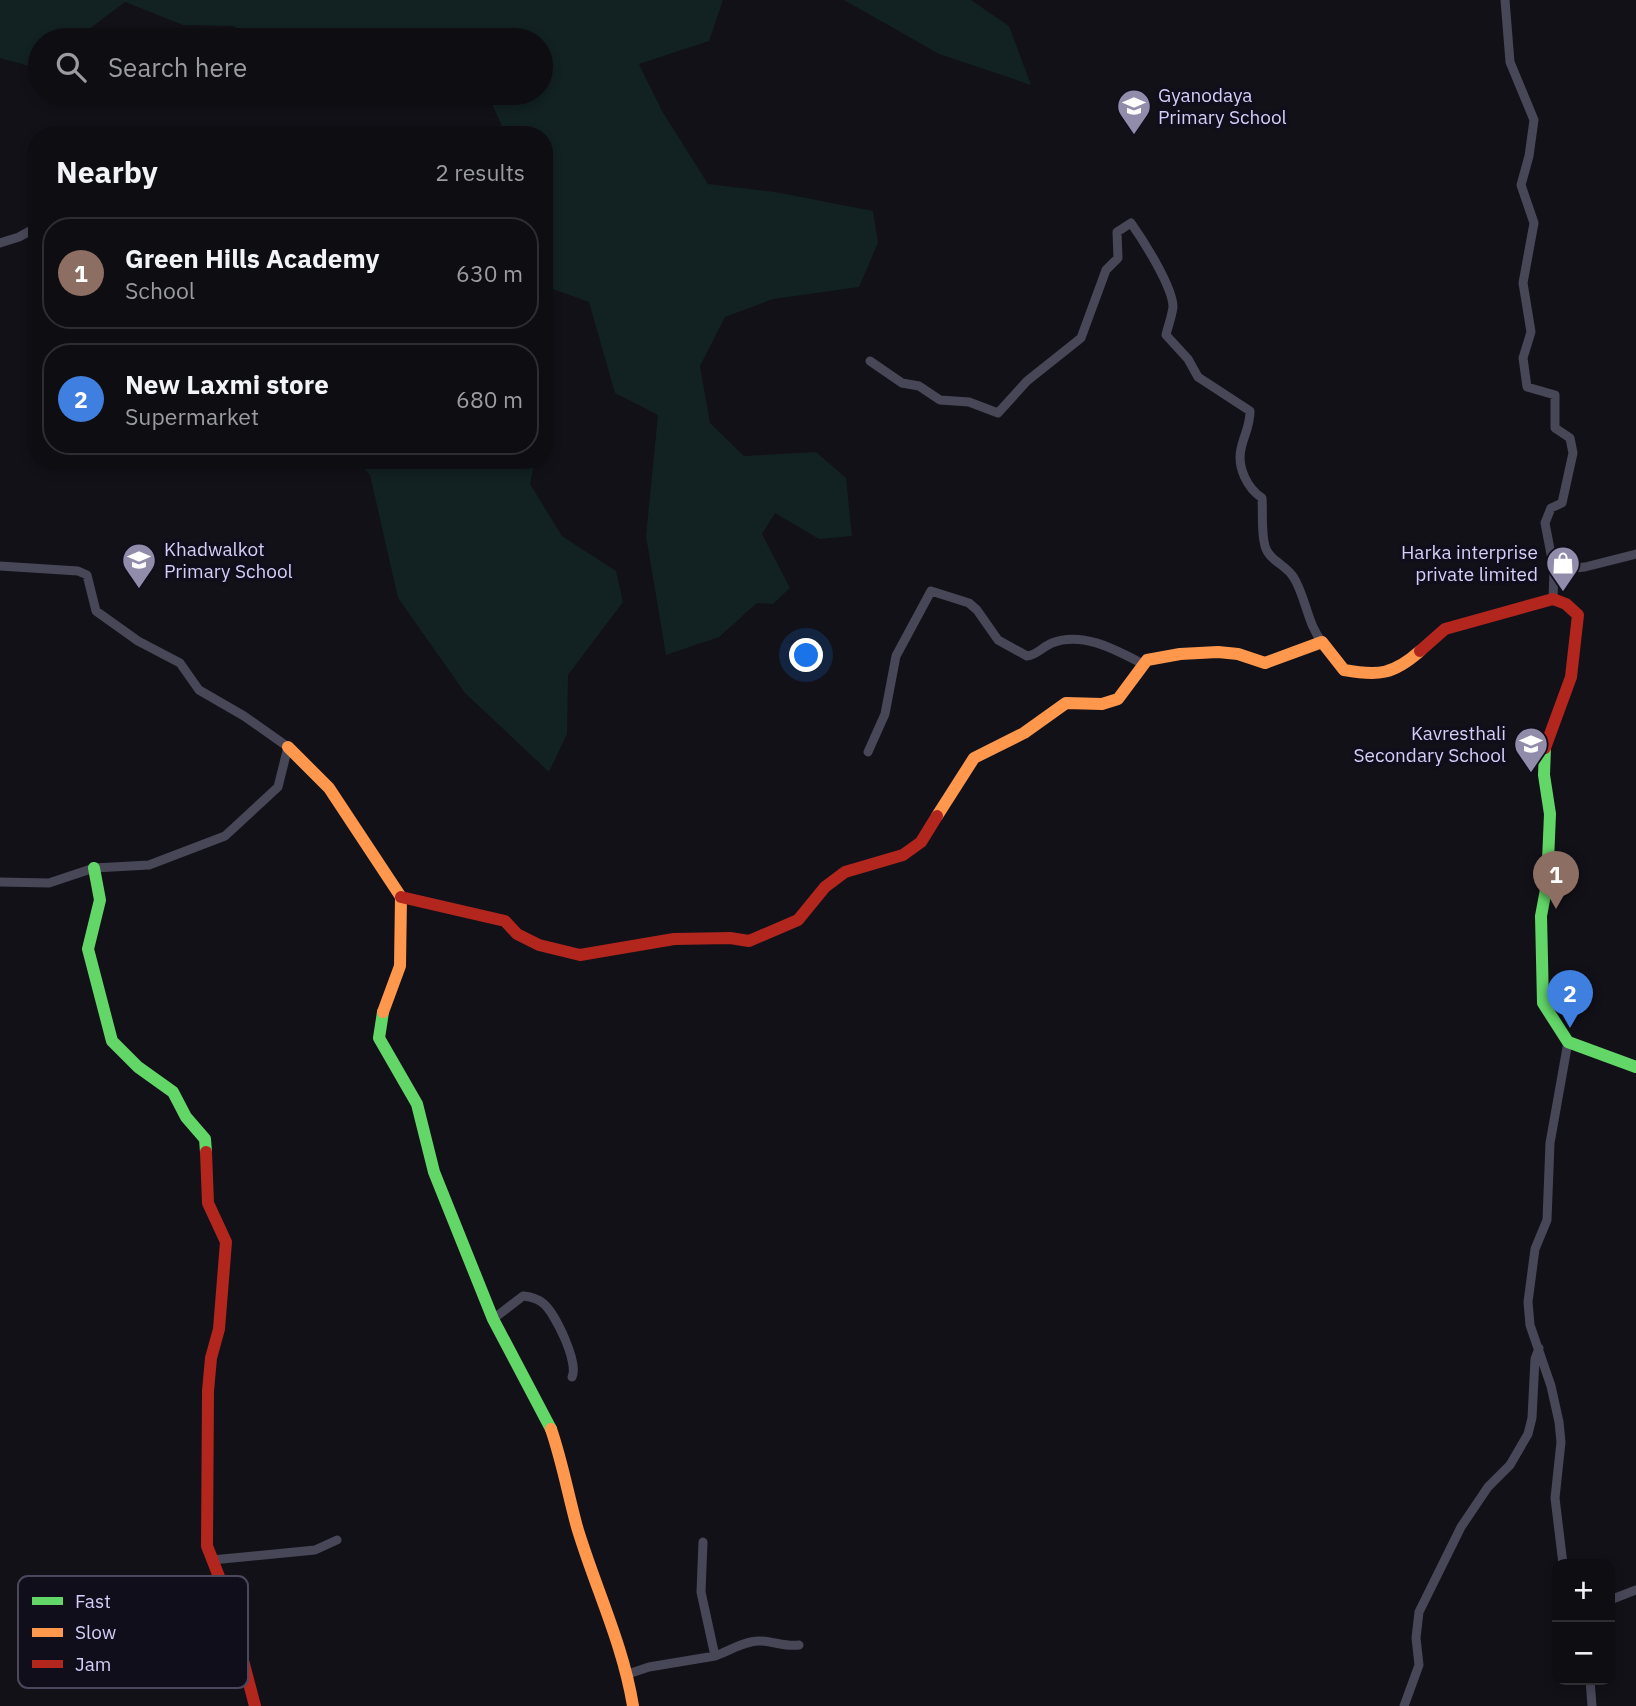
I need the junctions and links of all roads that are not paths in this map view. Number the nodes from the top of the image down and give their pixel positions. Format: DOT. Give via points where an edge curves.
graph roads {
  1 [pos="1505,0"];
  2 [pos="28,232"];
  3 [pos="0,243"];
  4 [pos="870,361"];
  5 [pos="1636,554"];
  6 [pos="0,566"];
  7 [pos="1554,570"];
  8 [pos="1553,599"];
  9 [pos="1322,642"];
  10 [pos="1143,664"];
  11 [pos="288,747"];
  12 [pos="869,752"];
  13 [pos="94,868"];
  14 [pos="0,882"];
  15 [pos="401,897"];
  16 [pos="1568,1042"];
  17 [pos="1636,1067"];
  18 [pos="493,1319"];
  19 [pos="1539,1348"];
  20 [pos="572,1377"];
  21 [pos="338,1540"];
  22 [pos="703,1542"];
  23 [pos="1562,1559"];
  24 [pos="212,1560"];
  25 [pos="218,1576"];
  26 [pos="1636,1591"];
  27 [pos="1615,1598"];
  28 [pos="799,1645"];
  29 [pos="715,1656"];
  30 [pos="628,1674"];
  31 [pos="248,1679"];
  32 [pos="1590,1685"];
  33 [pos="255,1706"];
  34 [pos="633,1706"];
  35 [pos="1404,1706"];
  36 [pos="1592,1706"];
  1 -- 7 [label="street" via="1510,62 1534,120 1521,185 1534,223 1523,283 1531,332 1523,358 1527,387 1555,395 1555,428 1570,438 1573,453 1562,503 1551,508 1545,523"];
  2 -- 3 [label="street"];
  4 -- 9 [label="street" via="902,383 919,386 940,400 969,402 998,413 1027,381 1081,338 1106,270 1118,258 1117,232 1131,223 1151,251 1170,294 1173,306 1166,335 1198,377 1250,411 1250,426 1240,450 1244,478 1262,498 1264,545 1292,575"];
  5 -- 7 [label="street"];
  6 -- 11 [label="street" via="87,575 96,611 180,663 199,690"];
  7 -- 8 [label="street"];
  8 -- 9 [label="street" via="1445,629 1402,667 1373,675 1344,670"];
  8 -- 16 [label="street" via="1578,615 1571,677 1545,742 1544,775 1550,814 1541,916 1543,1003"];
  9 -- 10 [label="street" via="1265,663 1222,653 1156,657"];
  10 -- 12 [label="street" via="1107,646 1081,640 1052,643 1027,656 998,640 969,603 931,591 895,656 885,714"];
  10 -- 15 [label="street" via="1118,699 1066,704 1024,733 974,758 921,842 903,855 845,872 825,887 798,920 749,941 674,939 580,955 539,946 505,921"];
  11 -- 13 [label="street" via="278,787 225,836 149,865"];
  11 -- 15 [label="street" via="329,788"];
  13 -- 14 [label="street" via="49,883"];
  13 -- 24 [label="street" via="100,900 89,956 112,1041 173,1092 205,1139 208,1203 226,1242 208,1391 208,1546"];
  15 -- 18 [label="street" via="400,966 384,1002 379,1038 417,1104 434,1171"];
  16 -- 17 [label="street"];
  16 -- 19 [label="street" via="1550,1143 1547,1220 1535,1249 1528,1302"];
  18 -- 20 [label="street" via="523,1296 544,1304 575,1365"];
  18 -- 30 [label="street" via="548,1420 577,1526"];
  19 -- 23 [label="street" via="1559,1422 1555,1498"];
  19 -- 35 [label="street" via="1528,1434 1461,1527 1419,1612 1419,1665"];
  21 -- 24 [label="street" via="315,1550"];
  22 -- 29 [label="street" via="701,1592"];
  24 -- 25 [label="street"];
  26 -- 27 [label="street"];
  28 -- 29 [label="street" via="745,1642"];
  29 -- 30 [label="street"];
  30 -- 34 [label="street"];
  31 -- 33 [label="street"];
  32 -- 36 [label="street"];
}
